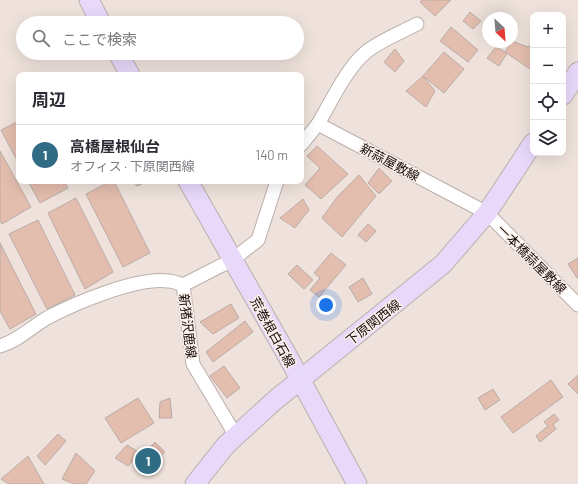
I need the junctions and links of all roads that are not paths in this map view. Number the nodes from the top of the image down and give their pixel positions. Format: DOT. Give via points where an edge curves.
graph roads {
  1 [pos="89,0"];
  2 [pos="97,16"];
  3 [pos="417,24"];
  4 [pos="122,60"];
  5 [pos="128,72"];
  6 [pos="578,72"];
  7 [pos="566,90"];
  8 [pos="318,124"];
  9 [pos="304,141"];
  10 [pos="530,148"];
  11 [pos="190,184"];
  12 [pos="276,184"];
  13 [pos="487,213"];
  14 [pos="232,260"];
  15 [pos="183,285"];
  16 [pos="578,305"];
  17 [pos="0,346"];
  18 [pos="300,379"];
  19 [pos="236,436"];
  20 [pos="195,484"];
  21 [pos="357,484"];
  1 -- 2 [label="street"];
  3 -- 8 [label="street" via="370,48 364,54 341,84"];
  4 -- 5 [label="street"];
  6 -- 7 [label="street"];
  8 -- 9 [label="street"];
  8 -- 13 [label="street, 新蒜屋敷線"];
  10 -- 13 [label="street, 下原関西線"];
  11 -- 14 [label="street, 荒巻根白石線"];
  12 -- 14 [label="street" via="258,240"];
  13 -- 16 [label="street, 一本橋蒜屋敷線"];
  13 -- 18 [label="street, 下原関西線" via="443,264"];
  14 -- 15 [label="street, 新猪沢鹿線"];
  14 -- 18 [label="street, 荒巻根白石線"];
  15 -- 17 [label="street" via="168,280 141,282 47,318 13,342"];
  15 -- 19 [label="street, 新猪沢鹿線" via="193,364"];
  18 -- 19 [label="street, 下原関西線"];
  18 -- 21 [label="street, 荒巻根白石線"];
  19 -- 20 [label="street, 下原関西線"];
}
